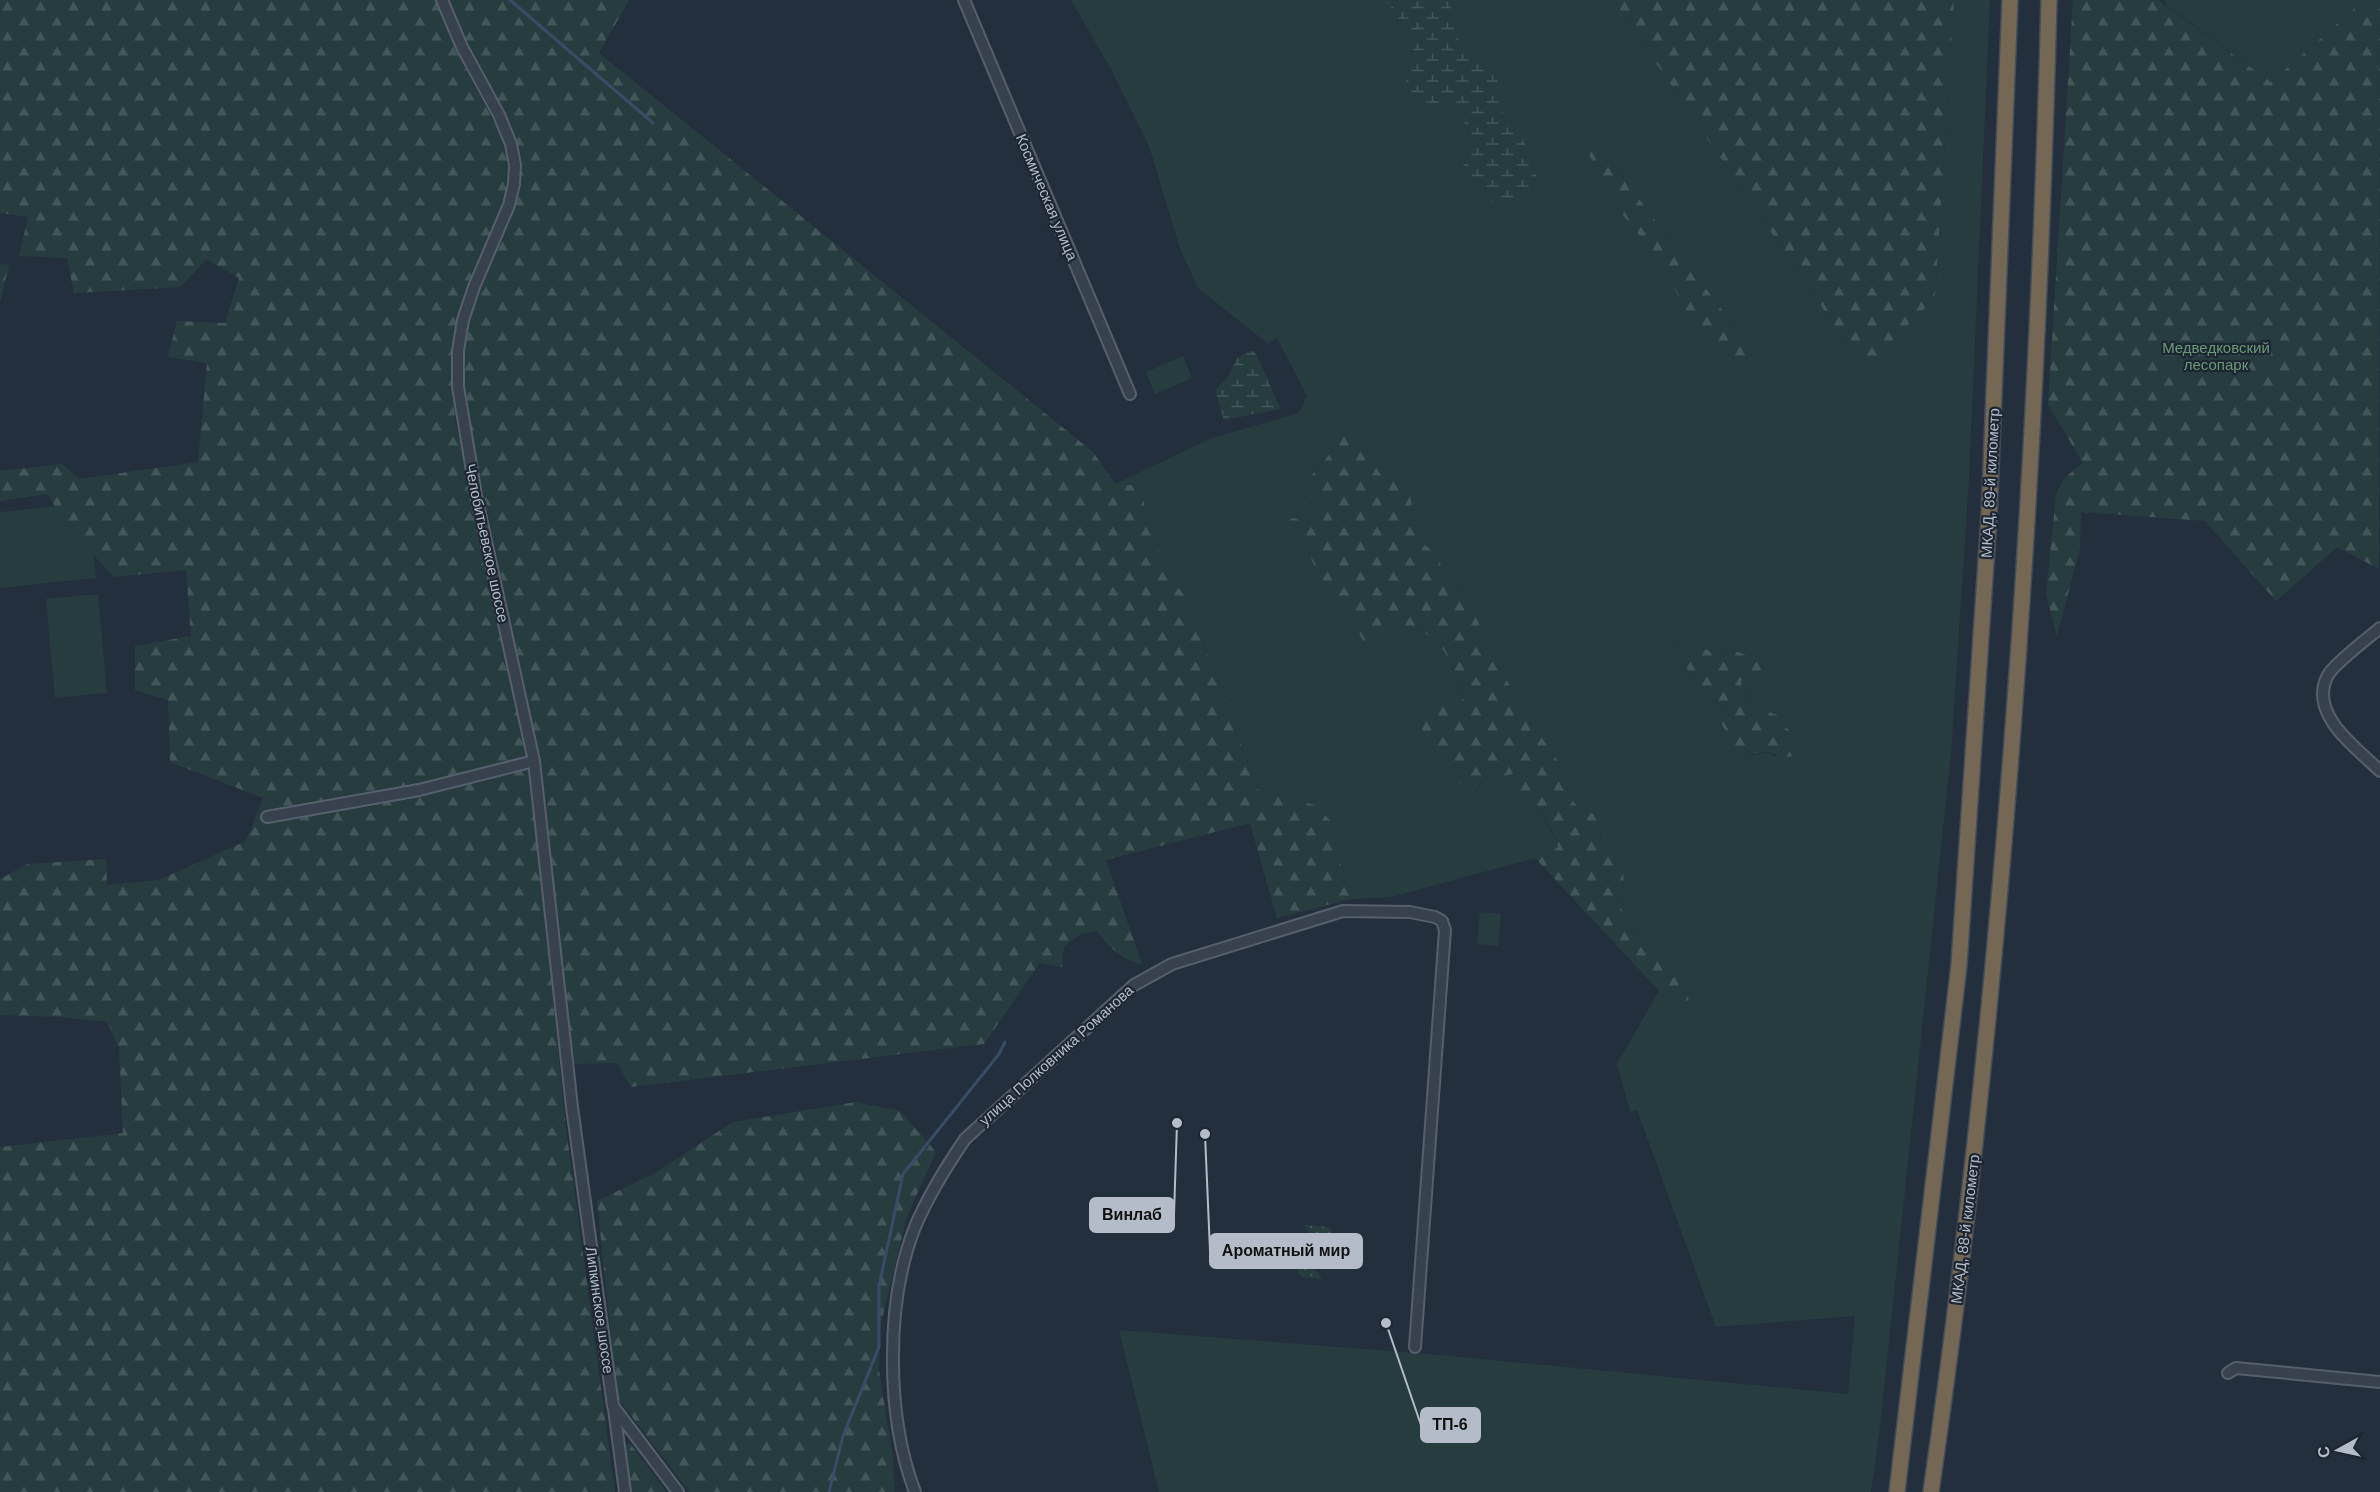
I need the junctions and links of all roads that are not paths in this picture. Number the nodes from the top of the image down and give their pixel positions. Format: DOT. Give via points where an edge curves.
graph roads {
  1 [pos="442,0"];
  2 [pos="964,0"];
  3 [pos="2010,0"];
  4 [pos="2049,0"];
  5 [pos="1130,394"];
  6 [pos="2380,627"];
  7 [pos="534,761"];
  8 [pos="2380,771"];
  9 [pos="267,817"];
  10 [pos="572,1107"];
  11 [pos="1415,1347"];
  12 [pos="2228,1373"];
  13 [pos="2380,1382"];
  14 [pos="613,1406"];
  15 [pos="626,1492"];
  16 [pos="678,1492"];
  17 [pos="915,1492"];
  18 [pos="1897,1492"];
  19 [pos="1931,1492"];
  1 -- 7 [label="street, Челобитьевское шоссе" via="499,115 515,165 509,205 464,320 459,387 476,495"];
  2 -- 5 [label="street, Космическая улица"];
  3 -- 18 [label="highway, МКАД, 89-й километр" via="1989,517 1959,965"];
  4 -- 19 [label="highway, МКАД, 88-й километр" via="2027,516 1994,965"];
  6 -- 8 [label="street" via="2328,674 2324,703 2332,723"];
  7 -- 9 [label="street" via="418,790"];
  7 -- 10 [label="street, Челобитьевское шоссе"];
  10 -- 14 [label="street, Липкинское шоссе"];
  11 -- 17 [label="street, улица Полковника Романова" via="1445,930 1442,921 1435,917 1410,912 1343,911 1172,964 1134,985 965,1139 937,1182 915,1227 897,1296 895,1388 901,1437"];
  12 -- 13 [label="street" via="2236,1368"];
  14 -- 15 [label="street"];
  14 -- 16 [label="street, Липкинское шоссе"];
}
